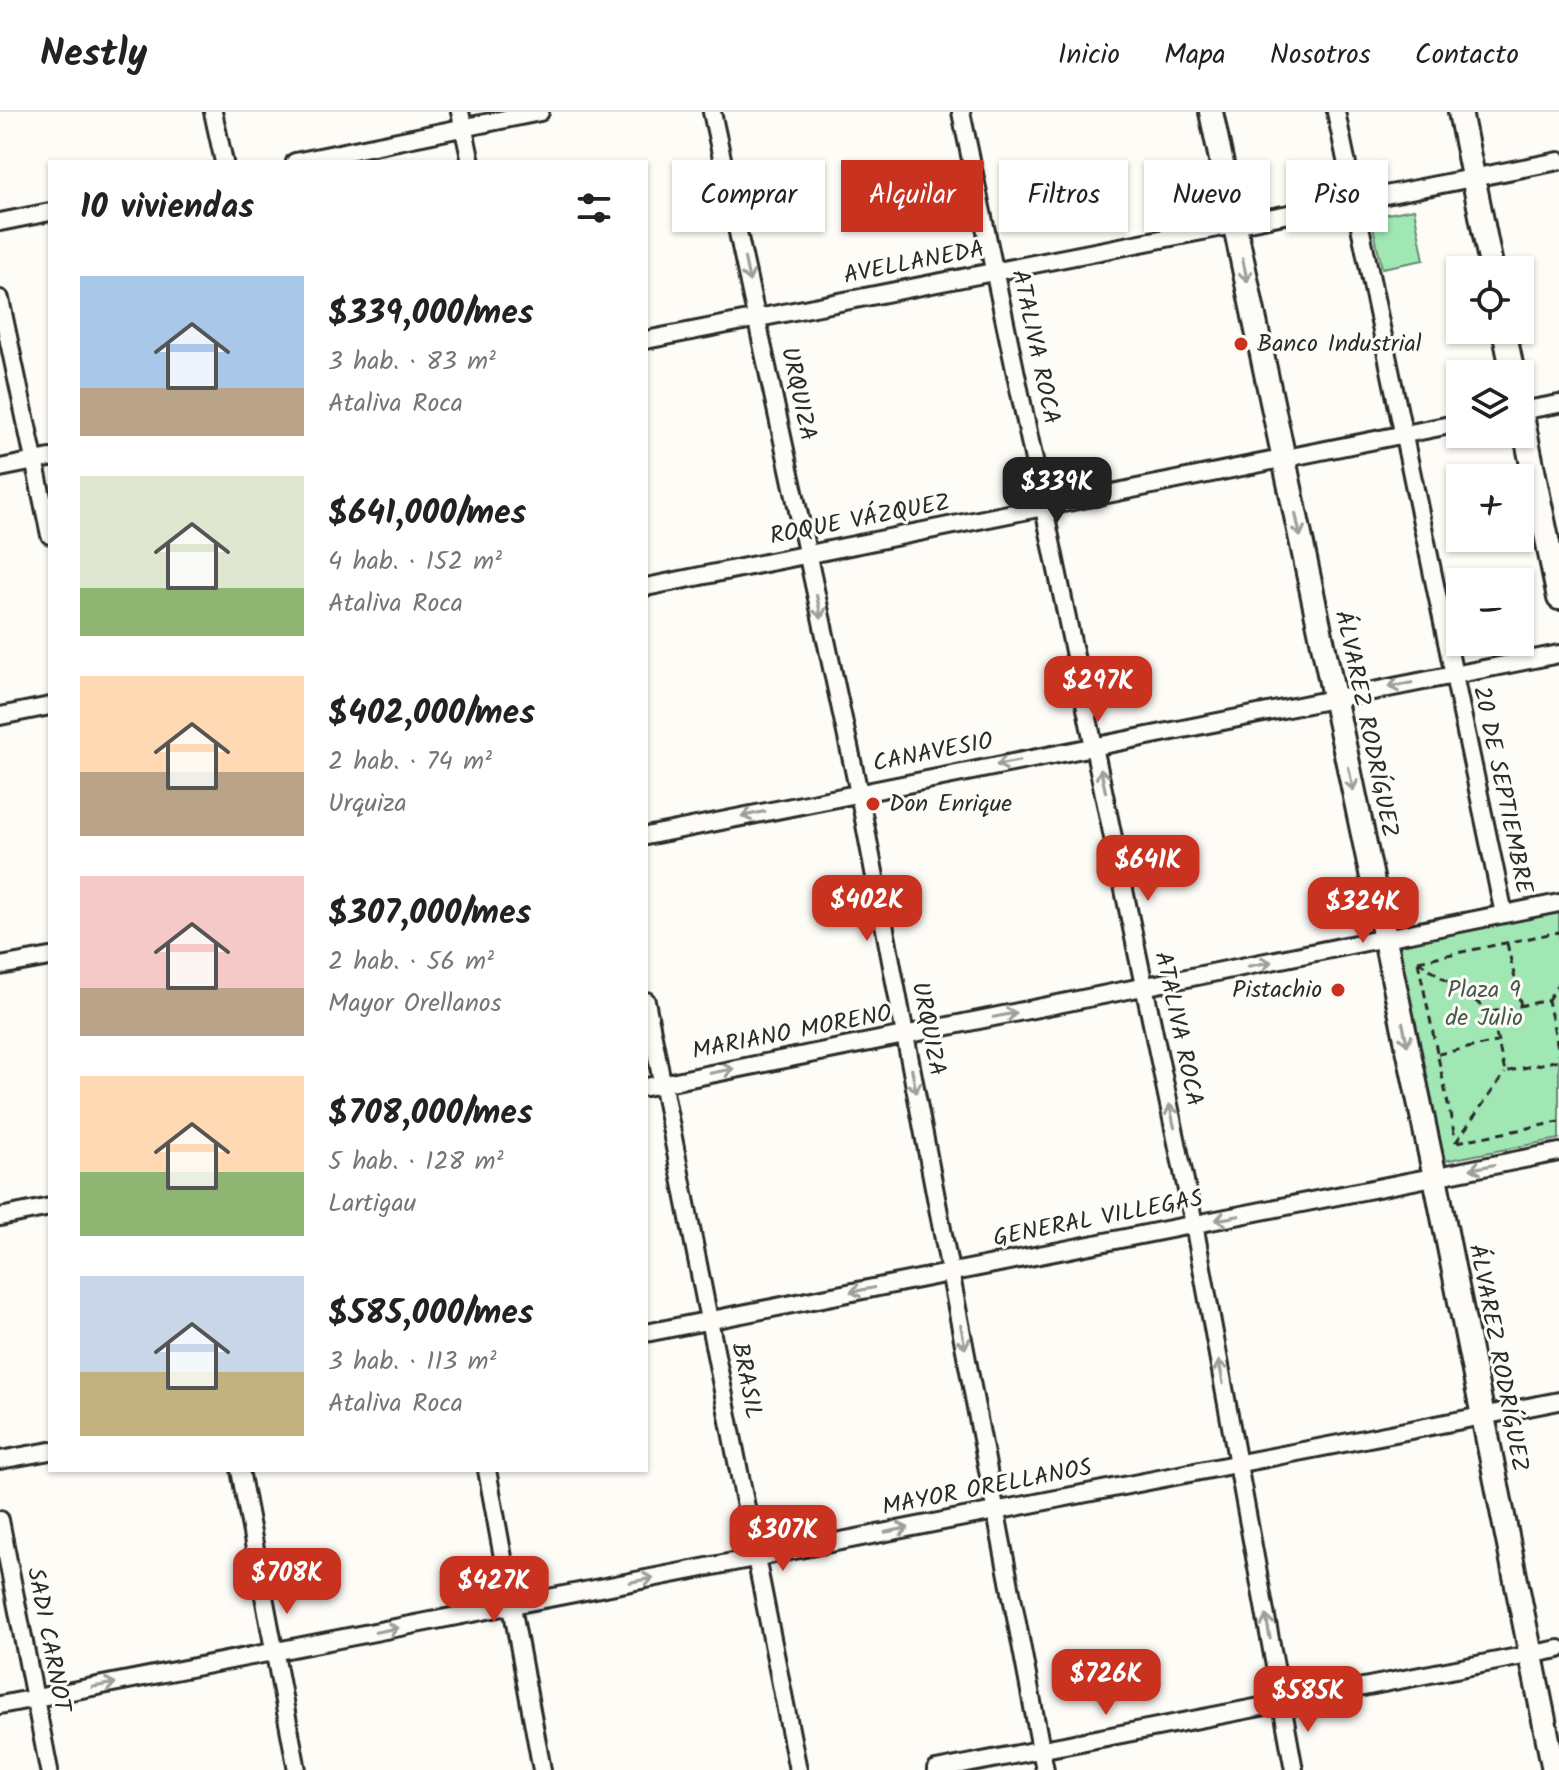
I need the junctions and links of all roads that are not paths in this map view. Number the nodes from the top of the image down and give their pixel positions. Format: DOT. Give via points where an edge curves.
graph roads {
  1 [pos="213,112"];
  2 [pos="540,112"];
  3 [pos="712,112"];
  4 [pos="961,112"];
  5 [pos="1211,112"];
  6 [pos="1336,112"];
  7 [pos="1460,112"];
  8 [pos="462,120"];
  9 [pos="224,160"];
  10 [pos="303,160"];
  11 [pos="471,160"];
  12 [pos="1221,160"];
  13 [pos="1346,160"];
  14 [pos="1559,161"];
  15 [pos="1473,178"];
  16 [pos="1388,194"];
  17 [pos="48,212"];
  18 [pos="0,222"];
  19 [pos="1195,232"];
  20 [pos="1237,232"];
  21 [pos="1360,232"];
  22 [pos="1489,256"];
  23 [pos="995,272"];
  24 [pos="0,299"];
  25 [pos="757,318"];
  26 [pos="648,340"];
  27 [pos="1559,404"];
  28 [pos="1534,407"];
  29 [pos="1446,426"];
  30 [pos="1403,435"];
  31 [pos="1528,448"];
  32 [pos="1284,459"];
  33 [pos="42,460"];
  34 [pos="0,468"];
  35 [pos="1045,507"];
  36 [pos="48,516"];
  37 [pos="808,555"];
  38 [pos="648,587"];
  39 [pos="1559,598"];
  40 [pos="1559,654"];
  41 [pos="1454,675"];
  42 [pos="1334,698"];
  43 [pos="48,706"];
  44 [pos="0,716"];
  45 [pos="1095,745"];
  46 [pos="859,793"];
  47 [pos="648,836"];
  48 [pos="1559,903"];
  49 [pos="1504,914"];
  50 [pos="1385,938"];
  51 [pos="48,957"];
  52 [pos="0,966"];
  53 [pos="1145,987"];
  54 [pos="648,1022"];
  55 [pos="905,1035"];
  56 [pos="654,1085"];
  57 [pos="1559,1152"];
  58 [pos="1435,1177"];
  59 [pos="48,1207"];
  60 [pos="0,1217"];
  61 [pos="1194,1224"];
  62 [pos="951,1273"];
  63 [pos="709,1320"];
  64 [pos="648,1333"];
  65 [pos="1559,1401"];
  66 [pos="1483,1416"];
  67 [pos="48,1451"];
  68 [pos="0,1460"];
  69 [pos="1238,1463"];
  70 [pos="240,1472"];
  71 [pos="487,1472"];
  72 [pos="996,1511"];
  73 [pos="0,1520"];
  74 [pos="756,1558"];
  75 [pos="511,1605"];
  76 [pos="1559,1649"];
  77 [pos="274,1652"];
  78 [pos="1530,1654"];
  79 [pos="36,1698"];
  80 [pos="1283,1704"];
  81 [pos="0,1705"];
  82 [pos="1042,1750"];
  83 [pos="49,1770"];
  84 [pos="297,1770"];
  85 [pos="542,1770"];
  86 [pos="798,1770"];
  87 [pos="936,1770"];
  88 [pos="1045,1770"];
  89 [pos="1294,1770"];
  90 [pos="1554,1770"];
  1 -- 9 [label="street"];
  2 -- 8 [label="street"];
  3 -- 25 [label="street, URQUIZA, one-way"];
  4 -- 23 [label="street, ATALIVA ROCA"];
  5 -- 12 [label="main road, ÁLVAREZ RODRÍGUEZ"];
  6 -- 13 [label="street, 20 DE SEPTIEMBRE"];
  7 -- 15 [label="main road"];
  8 -- 10 [label="street"];
  8 -- 11 [label="street"];
  14 -- 15 [label="street, AVELLANEDA"];
  15 -- 16 [label="street, AVELLANEDA"];
  15 -- 22 [label="main road"];
  17 -- 18 [label="street"];
  19 -- 23 [label="street, AVELLANEDA"];
  20 -- 32 [label="main road, ÁLVAREZ RODRÍGUEZ, one-way"];
  21 -- 30 [label="street, 20 DE SEPTIEMBRE"];
  23 -- 25 [label="street, AVELLANEDA"];
  23 -- 35 [label="street, ATALIVA ROCA"];
  24 -- 33 [label="street"];
  25 -- 26 [label="street, AVELLANEDA"];
  25 -- 37 [label="street, URQUIZA"];
  27 -- 28 [label="street"];
  29 -- 30 [label="street, ROQUE VÁZQUEZ"];
  30 -- 32 [label="street, ROQUE VÁZQUEZ"];
  30 -- 41 [label="street, 20 DE SEPTIEMBRE"];
  31 -- 39 [label="main road"];
  32 -- 35 [label="street, ROQUE VÁZQUEZ"];
  32 -- 42 [label="main road, ÁLVAREZ RODRÍGUEZ, one-way"];
  33 -- 34 [label="street"];
  33 -- 36 [label="street"];
  35 -- 37 [label="street, ROQUE VÁZQUEZ"];
  35 -- 45 [label="street, ATALIVA ROCA"];
  37 -- 38 [label="street, ROQUE VÁZQUEZ"];
  37 -- 46 [label="street, URQUIZA, one-way"];
  40 -- 41 [label="street, CANAVESIO"];
  41 -- 42 [label="street, CANAVESIO, one-way"];
  41 -- 49 [label="street, 20 DE SEPTIEMBRE"];
  42 -- 45 [label="street, CANAVESIO"];
  42 -- 50 [label="main road, ÁLVAREZ RODRÍGUEZ, one-way"];
  43 -- 44 [label="street"];
  45 -- 46 [label="street, CANAVESIO, one-way"];
  53 -- 45 [label="street, ATALIVA ROCA, one-way"];
  46 -- 47 [label="street, CANAVESIO, one-way"];
  46 -- 55 [label="street, URQUIZA"];
  48 -- 49 [label="street, MARIANO MORENO"];
  49 -- 50 [label="street, MARIANO MORENO"];
  53 -- 50 [label="street, MARIANO MORENO, one-way"];
  50 -- 58 [label="main road, ÁLVAREZ RODRÍGUEZ, one-way"];
  51 -- 52 [label="street"];
  55 -- 53 [label="street, MARIANO MORENO, one-way"];
  61 -- 53 [label="street, ATALIVA ROCA, one-way"];
  54 -- 56 [label="street, BRASIL"];
  56 -- 55 [label="street, MARIANO MORENO, one-way"];
  55 -- 62 [label="street, URQUIZA, one-way"];
  56 -- 63 [label="street, BRASIL"];
  57 -- 58 [label="street, GENERAL VILLEGAS, one-way"];
  58 -- 61 [label="street, GENERAL VILLEGAS, one-way"];
  58 -- 66 [label="main road, ÁLVAREZ RODRÍGUEZ"];
  59 -- 60 [label="street"];
  61 -- 62 [label="street, GENERAL VILLEGAS"];
  69 -- 61 [label="street, ATALIVA ROCA, one-way"];
  62 -- 63 [label="street, GENERAL VILLEGAS, one-way"];
  62 -- 72 [label="street, URQUIZA, one-way"];
  63 -- 64 [label="street, GENERAL VILLEGAS"];
  63 -- 74 [label="street, BRASIL"];
  65 -- 66 [label="street, MAYOR ORELLANOS"];
  66 -- 69 [label="street, MAYOR ORELLANOS"];
  66 -- 78 [label="main road, ÁLVAREZ RODRÍGUEZ"];
  67 -- 68 [label="street"];
  69 -- 72 [label="street, MAYOR ORELLANOS"];
  80 -- 69 [label="street, ATALIVA ROCA, one-way"];
  70 -- 77 [label="street"];
  71 -- 75 [label="street"];
  74 -- 72 [label="street, MAYOR ORELLANOS, one-way"];
  72 -- 82 [label="street, URQUIZA"];
  73 -- 79 [label="street, SADI CARNOT"];
  75 -- 74 [label="street, MAYOR ORELLANOS, one-way"];
  74 -- 86 [label="street, BRASIL"];
  77 -- 75 [label="street, MAYOR ORELLANOS, one-way"];
  75 -- 85 [label="street"];
  76 -- 78 [label="street"];
  79 -- 77 [label="street, MAYOR ORELLANOS, one-way"];
  77 -- 84 [label="street"];
  78 -- 80 [label="street"];
  78 -- 90 [label="main road, ÁLVAREZ RODRÍGUEZ"];
  79 -- 81 [label="street, MAYOR ORELLANOS"];
  79 -- 83 [label="street, SADI CARNOT"];
  80 -- 82 [label="street"];
  80 -- 89 [label="street, ATALIVA ROCA"];
  82 -- 87 [label="street"];
  82 -- 88 [label="street, URQUIZA"];
}
